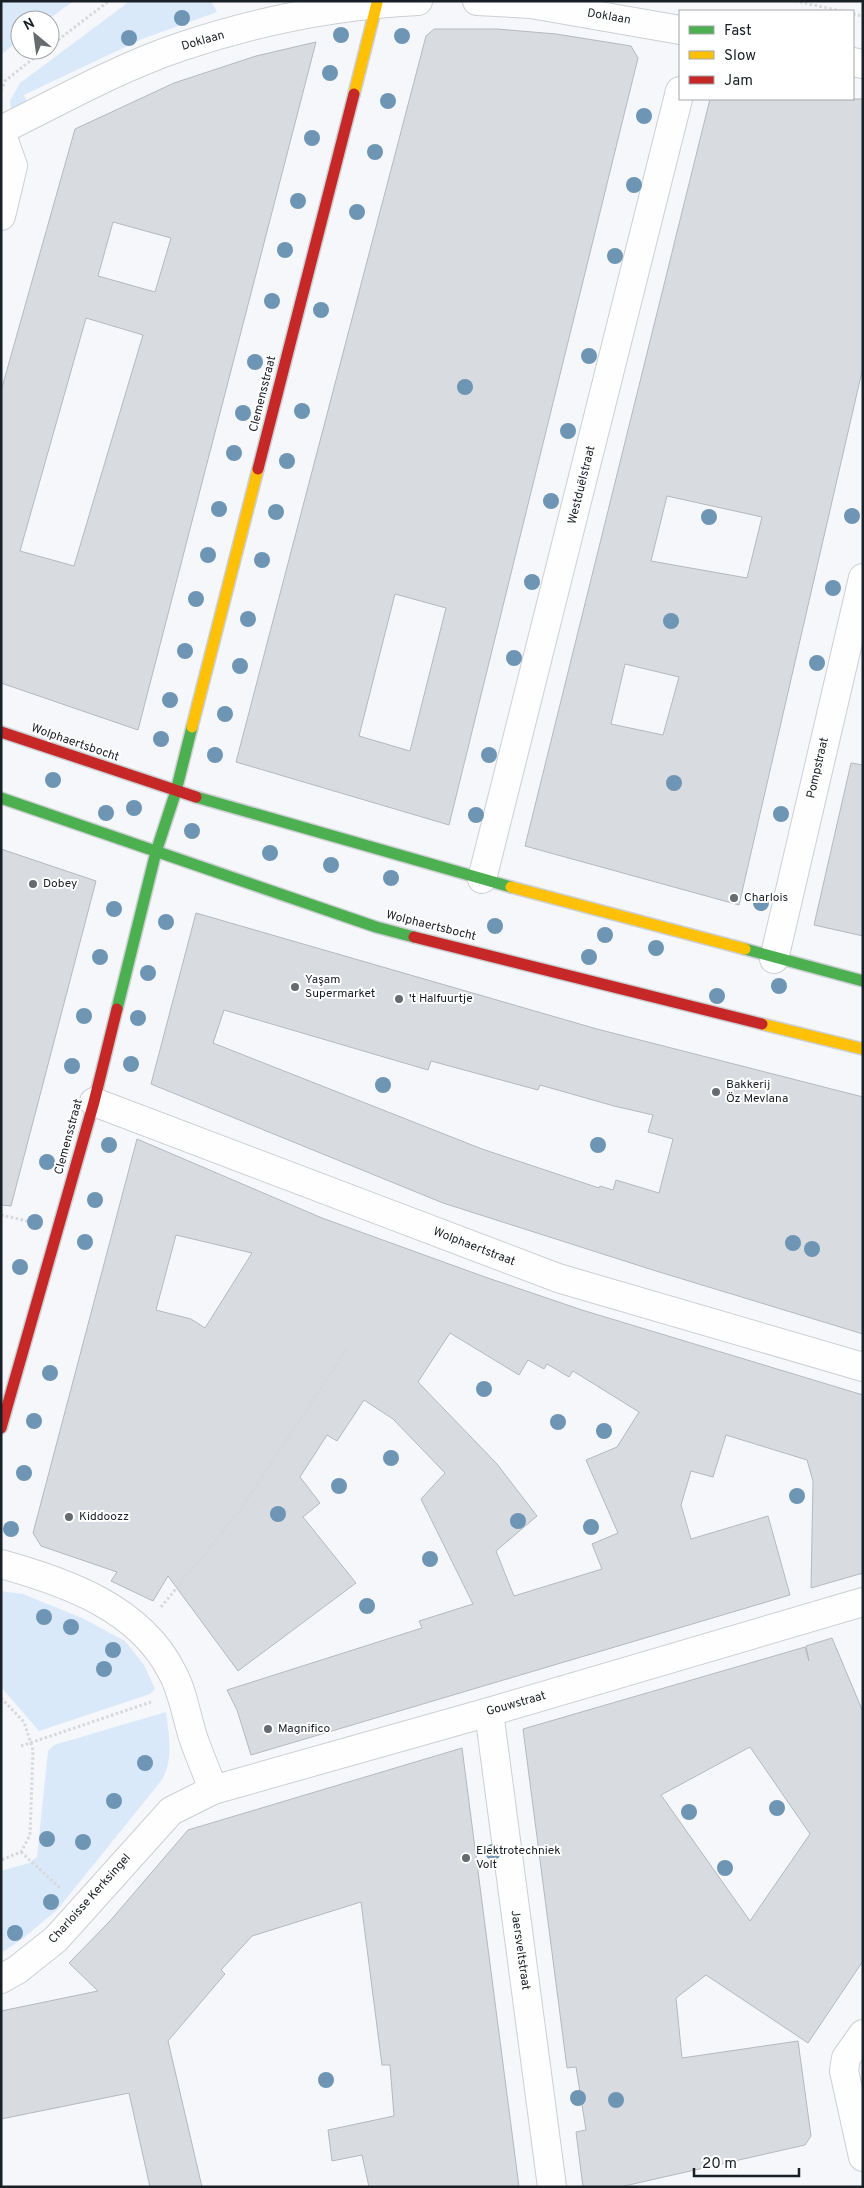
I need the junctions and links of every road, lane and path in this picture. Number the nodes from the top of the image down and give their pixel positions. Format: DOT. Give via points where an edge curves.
graph roads {
  1 [pos="110,1"];
  2 [pos="418,1"];
  3 [pos="477,1"];
  4 [pos="795,1"];
  5 [pos="377,3"];
  6 [pos="836,10"];
  7 [pos="679,30"];
  8 [pos="60,38"];
  9 [pos="31,60"];
  10 [pos="1,91"];
  11 [pos="679,94"];
  12 [pos="1,131"];
  13 [pos="1,216"];
  14 [pos="863,578"];
  15 [pos="1,732"];
  16 [pos="176,791"];
  17 [pos="1,798"];
  18 [pos="156,852"];
  19 [pos="482,880"];
  20 [pos="774,959"];
  21 [pos="863,981"];
  22 [pos="863,1049"];
  23 [pos="94,1102"];
  24 [pos="347,1348"];
  25 [pos="863,1367"];
  26 [pos="1,1428"];
  27 [pos="1,1564"];
  28 [pos="863,1602"];
  29 [pos="142,1630"];
  30 [pos="181,1693"];
  31 [pos="1,1698"];
  32 [pos="489,1712"];
  33 [pos="31,1742"];
  34 [pos="21,1746"];
  35 [pos="213,1790"];
  36 [pos="171,1811"];
  37 [pos="21,1852"];
  38 [pos="1,1860"];
  39 [pos="82,1910"];
  40 [pos="1,1979"];
  41 [pos="863,2034"];
  42 [pos="863,2157"];
  43 [pos="552,2187"];
  1 -- 8 [label="path"];
  2 -- 5 [label="street, Doklaan"];
  3 -- 7 [label="street, Doklaan" via="531,4"];
  4 -- 6 [label="path"];
  5 -- 12 [label="street, Doklaan" via="291,18 180,47 128,68"];
  5 -- 16 [label="street, Clemensstraat"];
  9 -- 10 [label="path" via="5,81"];
  11 -- 19 [label="street, Westduëlstraat"];
  12 -- 13 [label="street" via="13,166"];
  14 -- 20 [label="street, Pompstraat"];
  15 -- 16 [label="street, Wolphaertsbocht"];
  16 -- 18 [label="street, Clemensstraat"];
  16 -- 19 [label="street, Wolphaertsbocht"];
  17 -- 18 [label="street, Wolphaertsbocht"];
  18 -- 22 [label="street, Wolphaertsbocht" via="376,927"];
  18 -- 23 [label="street, Clemensstraat"];
  19 -- 20 [label="street, Wolphaertsbocht"];
  20 -- 21 [label="street, Wolphaertsbocht"];
  23 -- 25 [label="street, Wolphaertstraat" via="558,1278"];
  23 -- 26 [label="street, Clemensstraat"];
  24 -- 29 [label="path" via="238,1513"];
  27 -- 29 [label="street" via="79,1590"];
  28 -- 32 [label="street, Gouwstraat"];
  29 -- 30 [label="street" via="172,1671"];
  30 -- 33 [label="path"];
  30 -- 35 [label="street"];
  31 -- 33 [label="path" via="24,1722"];
  32 -- 35 [label="street, Gouwstraat"];
  32 -- 43 [label="street, Jaersveltstraat"];
  33 -- 34 [label="path"];
  33 -- 37 [label="path" via="30,1835"];
  35 -- 36 [label="street, Gouwstraat"];
  36 -- 39 [label="street, Charloisse Kerksingel"];
  37 -- 38 [label="path"];
  37 -- 39 [label="path"];
  39 -- 40 [label="street, Charloisse Kerksingel" via="42,1951"];
  41 -- 42 [label="street" via="846,2058 844,2071"];
}
